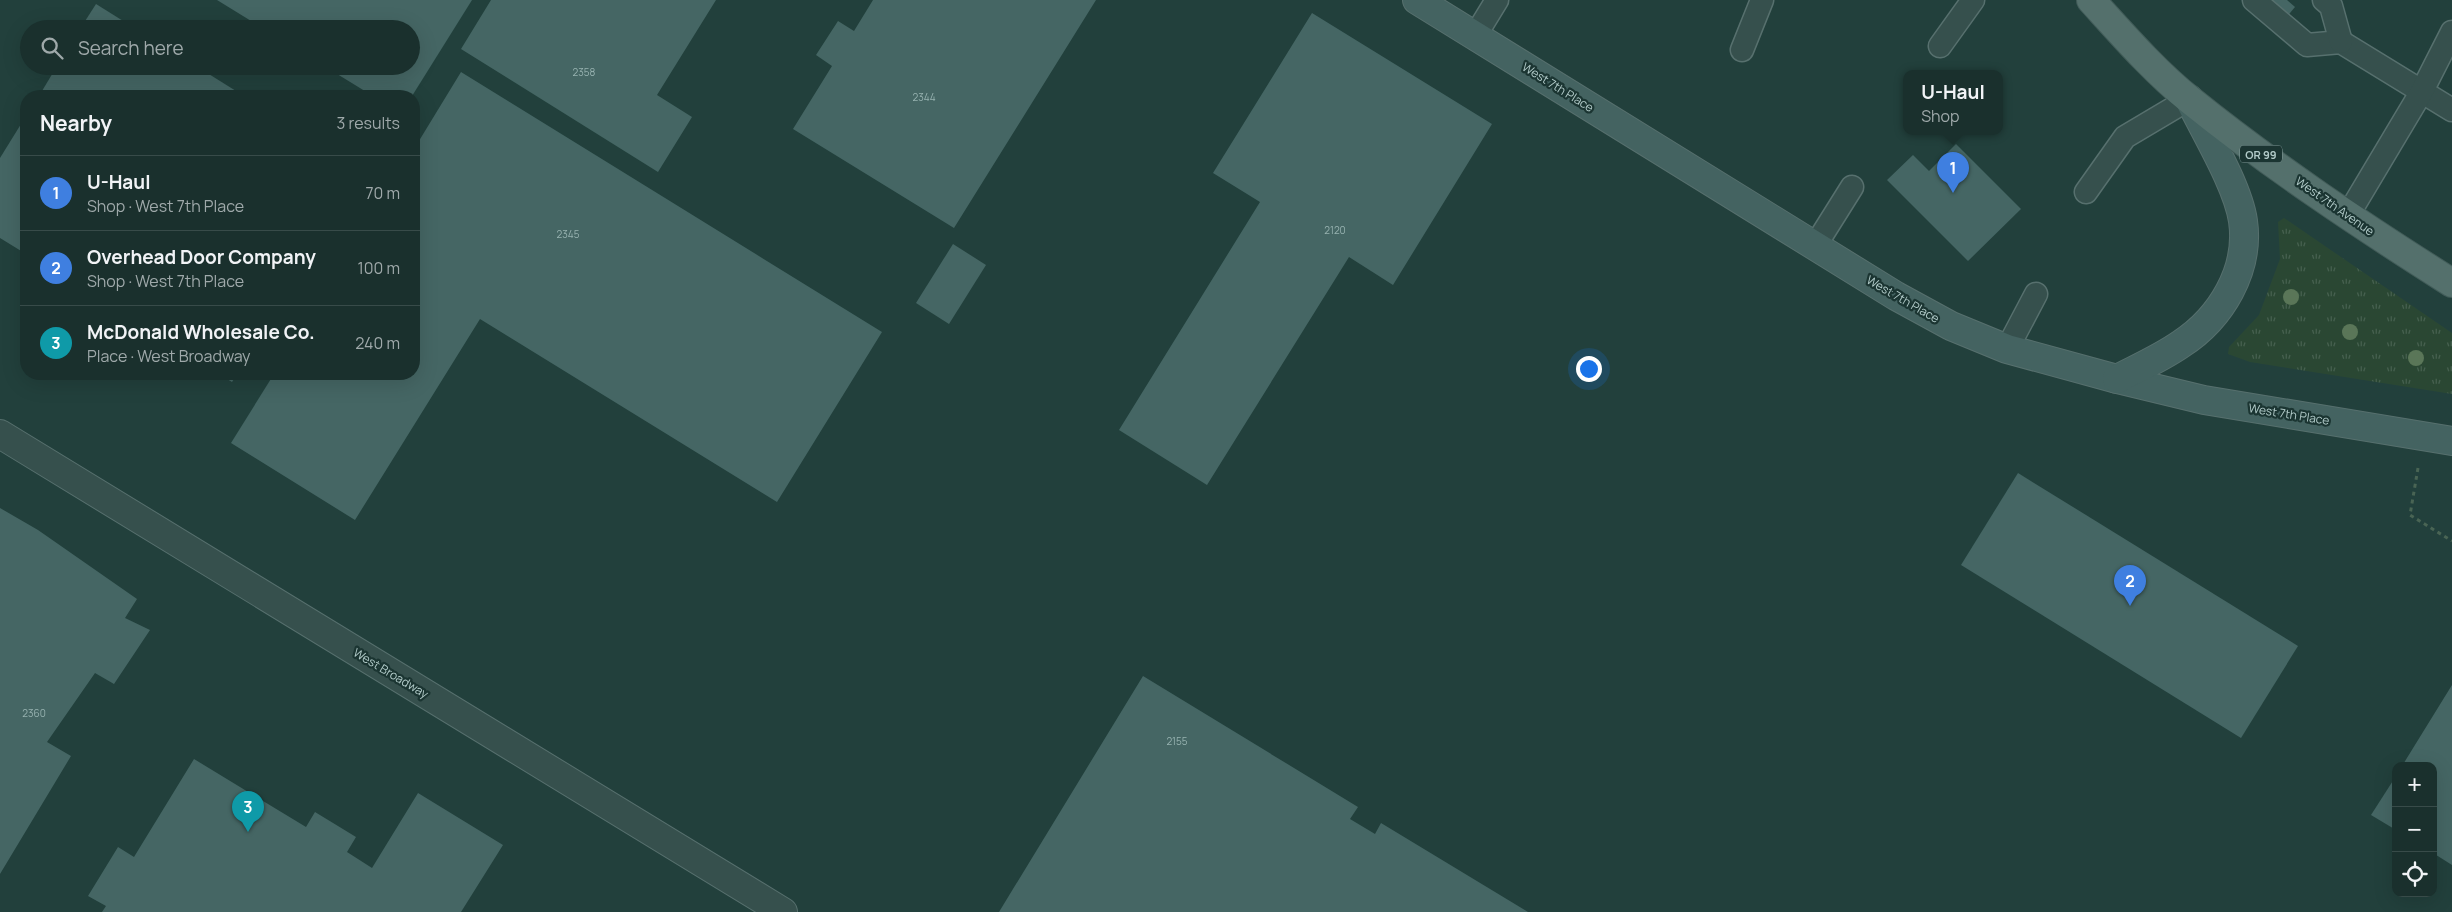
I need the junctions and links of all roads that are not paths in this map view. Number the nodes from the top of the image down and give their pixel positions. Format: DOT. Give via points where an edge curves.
graph roads {
  1 [pos="1417,0"];
  2 [pos="1497,0"];
  3 [pos="1762,0"];
  4 [pos="1973,0"];
  5 [pos="2091,0"];
  6 [pos="2254,0"];
  7 [pos="2324,0"];
  8 [pos="2452,32"];
  9 [pos="1475,36"];
  10 [pos="2341,42"];
  11 [pos="1940,46"];
  12 [pos="1742,50"];
  13 [pos="2422,91"];
  14 [pos="2188,99"];
  15 [pos="2452,110"];
  16 [pos="1852,187"];
  17 [pos="2086,192"];
  18 [pos="2348,215"];
  19 [pos="1815,246"];
  20 [pos="2452,283"];
  21 [pos="2036,294"];
  22 [pos="2007,349"];
  23 [pos="2117,379"];
  24 [pos="0,434"];
  25 [pos="2452,441"];
  26 [pos="783,912"];
  1 -- 9 [label="street, West 7th Place"];
  2 -- 9 [label="lane"];
  3 -- 12 [label="lane"];
  4 -- 11 [label="lane"];
  5 -- 14 [label="main road, West 7th Avenue / OR 99"];
  6 -- 10 [label="lane" via="2307,45"];
  7 -- 10 [label="lane" via="2332,6"];
  8 -- 13 [label="lane"];
  9 -- 19 [label="street, West 7th Place"];
  10 -- 13 [label="lane"];
  13 -- 15 [label="lane"];
  13 -- 18 [label="lane"];
  14 -- 17 [label="lane" via="2125,137"];
  14 -- 18 [label="main road, West 7th Avenue / OR 99"];
  14 -- 23 [label="street" via="2230,181 2243,221 2242,260 2228,296 2204,325 2181,344"];
  16 -- 19 [label="lane"];
  18 -- 20 [label="main road, West 7th Avenue / OR 99"];
  19 -- 22 [label="street, West 7th Place" via="1951,326"];
  21 -- 22 [label="lane"];
  22 -- 23 [label="street, West 7th Place"];
  23 -- 25 [label="street, West 7th Place" via="2204,400"];
  24 -- 26 [label="street, West Broadway"];
}
